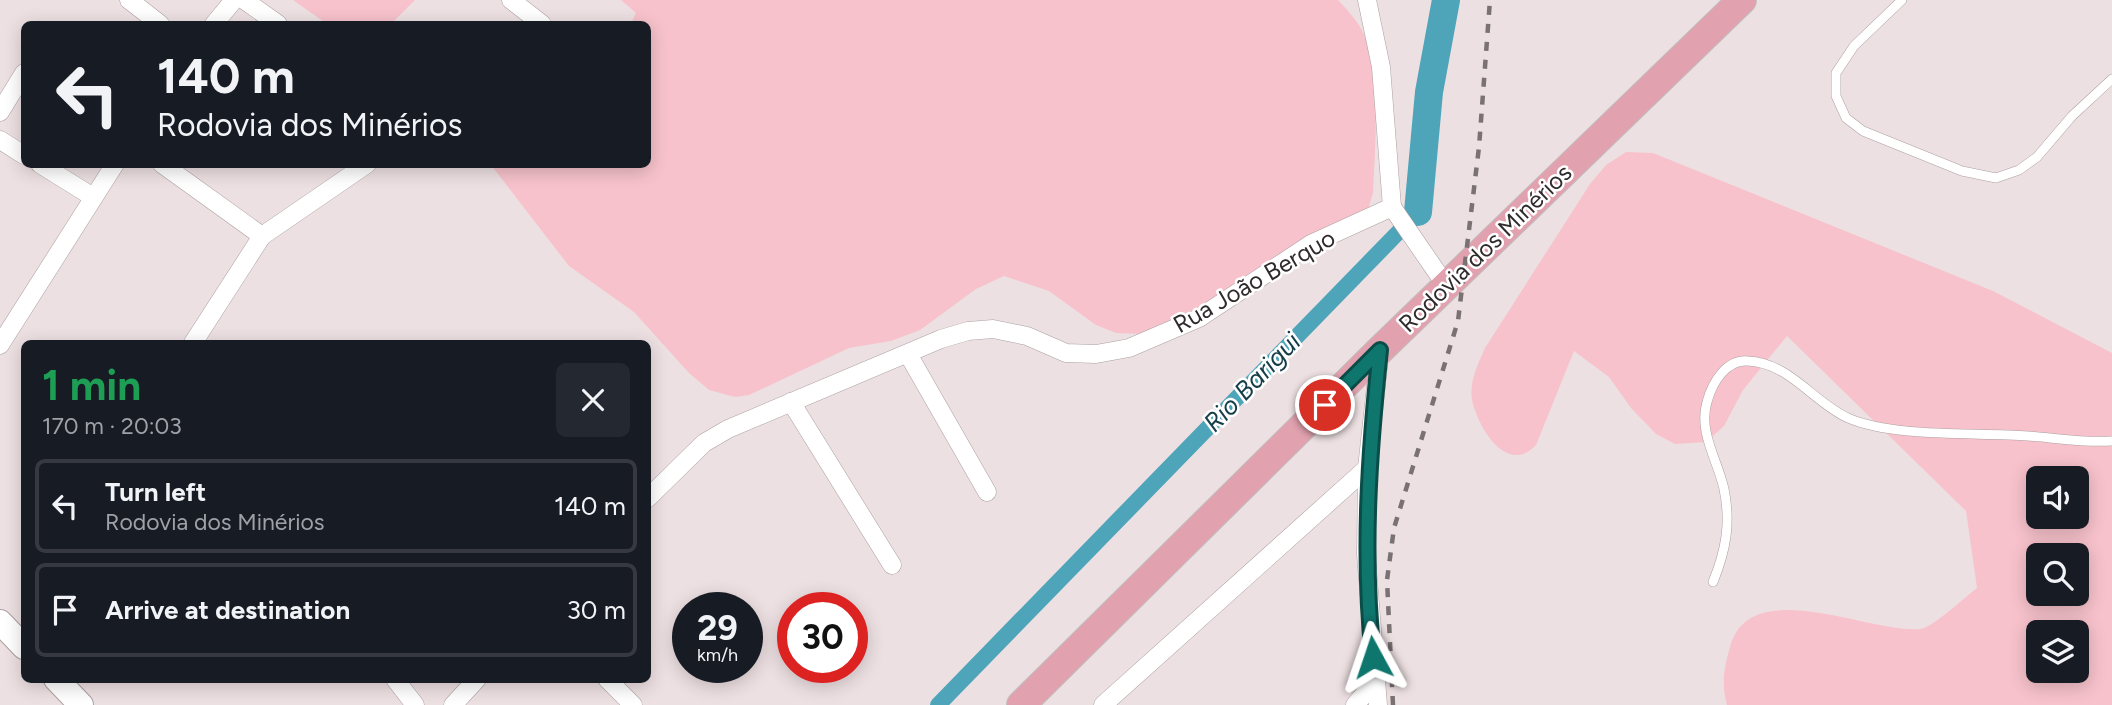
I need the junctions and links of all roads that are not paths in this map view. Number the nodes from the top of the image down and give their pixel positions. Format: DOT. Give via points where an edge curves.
graph roads {
  1 [pos="130,0"];
  2 [pos="234,0"];
  3 [pos="244,0"];
  4 [pos="511,0"];
  5 [pos="1367,0"];
  6 [pos="1742,0"];
  7 [pos="1902,0"];
  8 [pos="156,21"];
  9 [pos="216,21"];
  10 [pos="274,21"];
  11 [pos="538,21"];
  12 [pos="21,79"];
  13 [pos="2112,79"];
  14 [pos="0,112"];
  15 [pos="0,140"];
  16 [pos="21,153"];
  17 [pos="46,168"];
  18 [pos="112,168"];
  19 [pos="168,168"];
  20 [pos="361,168"];
  21 [pos="93,197"];
  22 [pos="1392,207"];
  23 [pos="262,236"];
  24 [pos="1447,287"];
  25 [pos="195,340"];
  26 [pos="0,345"];
  27 [pos="1380,350"];
  28 [pos="908,354"];
  29 [pos="791,402"];
  30 [pos="2112,441"];
  31 [pos="1367,468"];
  32 [pos="987,492"];
  33 [pos="651,495"];
  34 [pos="892,565"];
  35 [pos="1713,582"];
  36 [pos="1376,682"];
  37 [pos="60,683"];
  38 [pos="398,683"];
  39 [pos="473,683"];
  40 [pos="611,683"];
  41 [pos="1112,702"];
  42 [pos="81,705"];
  43 [pos="415,705"];
  44 [pos="453,705"];
  45 [pos="633,705"];
  46 [pos="1021,705"];
  47 [pos="1355,705"];
  48 [pos="1378,705"];
  1 -- 8 [label="street"];
  2 -- 9 [label="street"];
  3 -- 10 [label="street"];
  4 -- 11 [label="street"];
  5 -- 22 [label="street" via="1381,67"];
  6 -- 24 [label="main road, Rodovia dos Minérios"];
  7 -- 13 [label="lane" via="1848,55 1836,73 1836,96 1846,118 1863,131 1950,167 1996,178 2019,170"];
  12 -- 14 [label="street"];
  15 -- 16 [label="street"];
  17 -- 21 [label="street"];
  18 -- 21 [label="street"];
  19 -- 23 [label="street"];
  20 -- 23 [label="street"];
  21 -- 26 [label="street"];
  22 -- 24 [label="street"];
  22 -- 28 [label="street, Rua João Berquo" via="1311,244 1199,318 1129,348 1066,353 993,329 968,331"];
  23 -- 25 [label="street"];
  24 -- 27 [label="main road, Rodovia dos Minérios"];
  27 -- 31 [label="street"];
  27 -- 46 [label="main road, Rodovia dos Minérios"];
  28 -- 29 [label="street, Rua João Berquo"];
  28 -- 32 [label="street"];
  29 -- 33 [label="street, Rua João Berquo" via="704,443"];
  29 -- 34 [label="street"];
  30 -- 35 [label="lane" via="1892,429 1848,418 1782,371 1744,360 1727,367 1713,383 1706,405 1705,429 1724,488 1729,524 1724,557"];
  31 -- 36 [label="street" via="1366,554"];
  31 -- 41 [label="street"];
  36 -- 47 [label="street"];
  36 -- 48 [label="street"];
  37 -- 42 [label="street"];
  38 -- 43 [label="street"];
  39 -- 44 [label="street"];
  40 -- 45 [label="street"];
}
